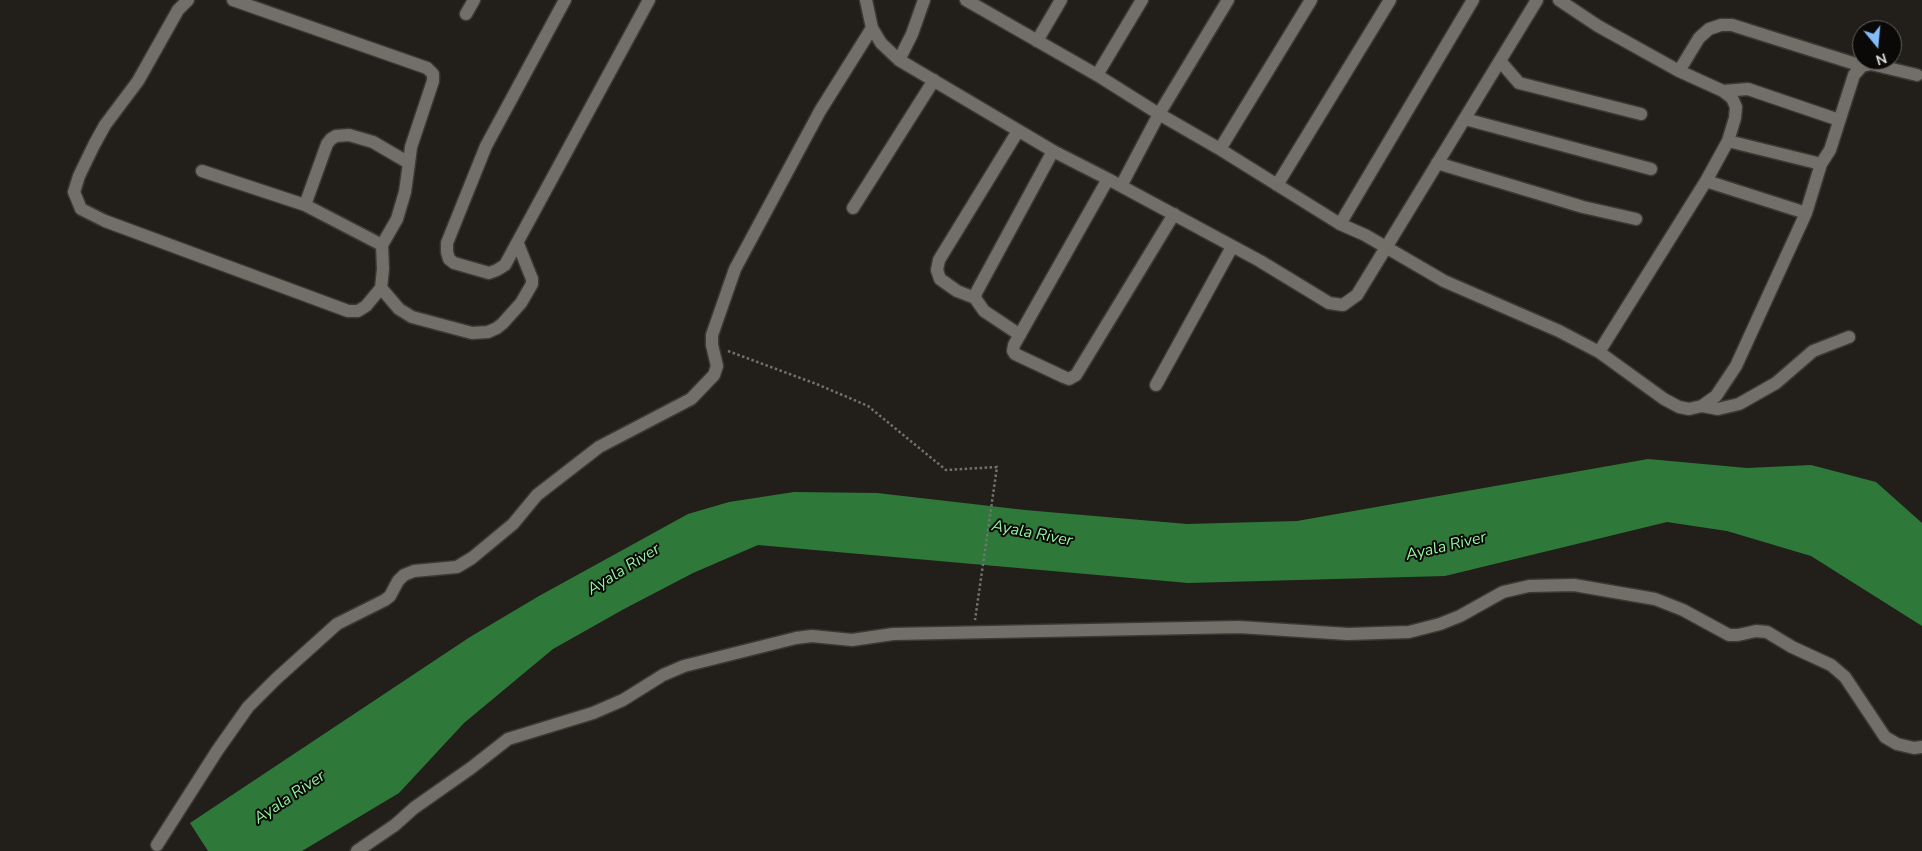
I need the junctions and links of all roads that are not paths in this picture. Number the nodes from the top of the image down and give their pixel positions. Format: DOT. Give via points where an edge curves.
graph roads {
  1 [pos="188,0"];
  2 [pos="233,0"];
  3 [pos="474,0"];
  4 [pos="566,0"];
  5 [pos="649,0"];
  6 [pos="866,0"];
  7 [pos="924,0"];
  8 [pos="1061,0"];
  9 [pos="1142,0"];
  10 [pos="1228,0"];
  11 [pos="1311,0"];
  12 [pos="1390,0"];
  13 [pos="1473,0"];
  14 [pos="1537,0"];
  15 [pos="1559,0"];
  16 [pos="972,1"];
  17 [pos="466,14"];
  18 [pos="872,28"];
  19 [pos="1037,41"];
  20 [pos="899,60"];
  21 [pos="1500,61"];
  22 [pos="1852,63"];
  23 [pos="1678,70"];
  24 [pos="1858,70"];
  25 [pos="1896,70"];
  26 [pos="1097,75"];
  27 [pos="1917,75"];
  28 [pos="934,80"];
  29 [pos="1722,91"];
  30 [pos="1159,114"];
  31 [pos="1641,114"];
  32 [pos="1465,119"];
  33 [pos="1839,120"];
  34 [pos="1018,130"];
  35 [pos="1728,140"];
  36 [pos="1220,149"];
  37 [pos="1053,151"];
  38 [pos="409,163"];
  39 [pos="1437,164"];
  40 [pos="1821,164"];
  41 [pos="1652,168"];
  42 [pos="202,170"];
  43 [pos="1108,178"];
  44 [pos="1706,181"];
  45 [pos="1277,185"];
  46 [pos="1121,186"];
  47 [pos="305,205"];
  48 [pos="853,208"];
  49 [pos="1806,213"];
  50 [pos="1174,214"];
  51 [pos="1636,219"];
  52 [pos="1340,224"];
  53 [pos="518,244"];
  54 [pos="382,245"];
  55 [pos="1232,247"];
  56 [pos="1386,247"];
  57 [pos="381,288"];
  58 [pos="975,298"];
  59 [pos="1020,335"];
  60 [pos="1848,337"];
  61 [pos="1599,352"];
  62 [pos="1156,386"];
  63 [pos="1702,406"];
  64 [pos="1922,747"];
  65 [pos="157,846"];
  66 [pos="356,851"];
  1 -- 57 [label="street" via="178,10 138,81 105,124 94,145 74,192 81,209 105,221 348,311 358,311 366,306"];
  2 -- 38 [label="street" via="427,68 433,74 433,81 411,147"];
  3 -- 17 [label="street"];
  4 -- 53 [label="street" via="486,146 447,243 447,252 454,263 488,273 505,264"];
  5 -- 53 [label="street"];
  6 -- 18 [label="street"];
  7 -- 20 [label="street"];
  8 -- 19 [label="street"];
  9 -- 26 [label="street"];
  10 -- 30 [label="street"];
  11 -- 36 [label="street"];
  12 -- 45 [label="street"];
  13 -- 52 [label="street"];
  14 -- 21 [label="street"];
  15 -- 23 [label="street" via="1598,26"];
  16 -- 19 [label="street"];
  18 -- 20 [label="street"];
  18 -- 65 [label="street" via="820,111 735,269 714,328 712,345 717,366 714,375 691,400 599,447 537,495 513,524 472,558 457,567 404,575 385,600 337,624 248,707"];
  19 -- 26 [label="street"];
  20 -- 28 [label="street"];
  21 -- 31 [label="street" via="1518,83"];
  21 -- 32 [label="street"];
  22 -- 23 [label="street" via="1732,25 1721,25 1709,29 1699,38"];
  23 -- 29 [label="street"];
  24 -- 33 [label="street"];
  25 -- 27 [label="street"];
  26 -- 30 [label="street"];
  28 -- 34 [label="street"];
  28 -- 48 [label="street"];
  29 -- 33 [label="street" via="1748,89"];
  29 -- 35 [label="street" via="1732,98 1736,107"];
  30 -- 36 [label="street"];
  30 -- 46 [label="street"];
  32 -- 39 [label="street"];
  32 -- 41 [label="street"];
  33 -- 40 [label="street" via="1830,150"];
  34 -- 37 [label="street"];
  34 -- 58 [label="street" via="939,260 937,270 940,279"];
  35 -- 40 [label="street"];
  35 -- 44 [label="street"];
  36 -- 45 [label="street"];
  37 -- 43 [label="street"];
  37 -- 58 [label="street"];
  38 -- 47 [label="street" via="373,142 349,135 336,136 327,144"];
  38 -- 54 [label="street" via="397,219"];
  39 -- 51 [label="street" via="1583,207"];
  39 -- 56 [label="street"];
  40 -- 49 [label="street"];
  42 -- 47 [label="street"];
  43 -- 46 [label="street"];
  43 -- 59 [label="street"];
  44 -- 49 [label="street"];
  44 -- 61 [label="street"];
  45 -- 52 [label="street"];
  46 -- 50 [label="street"];
  47 -- 54 [label="street"];
  49 -- 63 [label="street" via="1736,366 1716,396"];
  50 -- 55 [label="street"];
  50 -- 59 [label="street" via="1076,375 1069,379 1014,354 1013,348"];
  52 -- 56 [label="street"];
  53 -- 57 [label="street" via="532,284 503,324 488,332 472,333 412,317 399,309"];
  54 -- 57 [label="street"];
  55 -- 56 [label="street" via="1329,302 1343,305 1357,295"];
  55 -- 62 [label="street"];
  56 -- 61 [label="street" via="1444,281"];
  58 -- 59 [label="street" via="984,311"];
  60 -- 63 [label="street" via="1814,351 1776,383 1738,404 1718,409"];
  61 -- 63 [label="street" via="1679,407"];
  64 -- 66 [label="street" via="1897,744 1885,737 1845,677 1830,665 1767,632 1729,635 1655,599 1574,585 1529,586 1503,592 1460,616 1409,632 1348,634 1239,627 893,634 852,640 812,636 796,638 684,666 593,713 508,739"];
}
